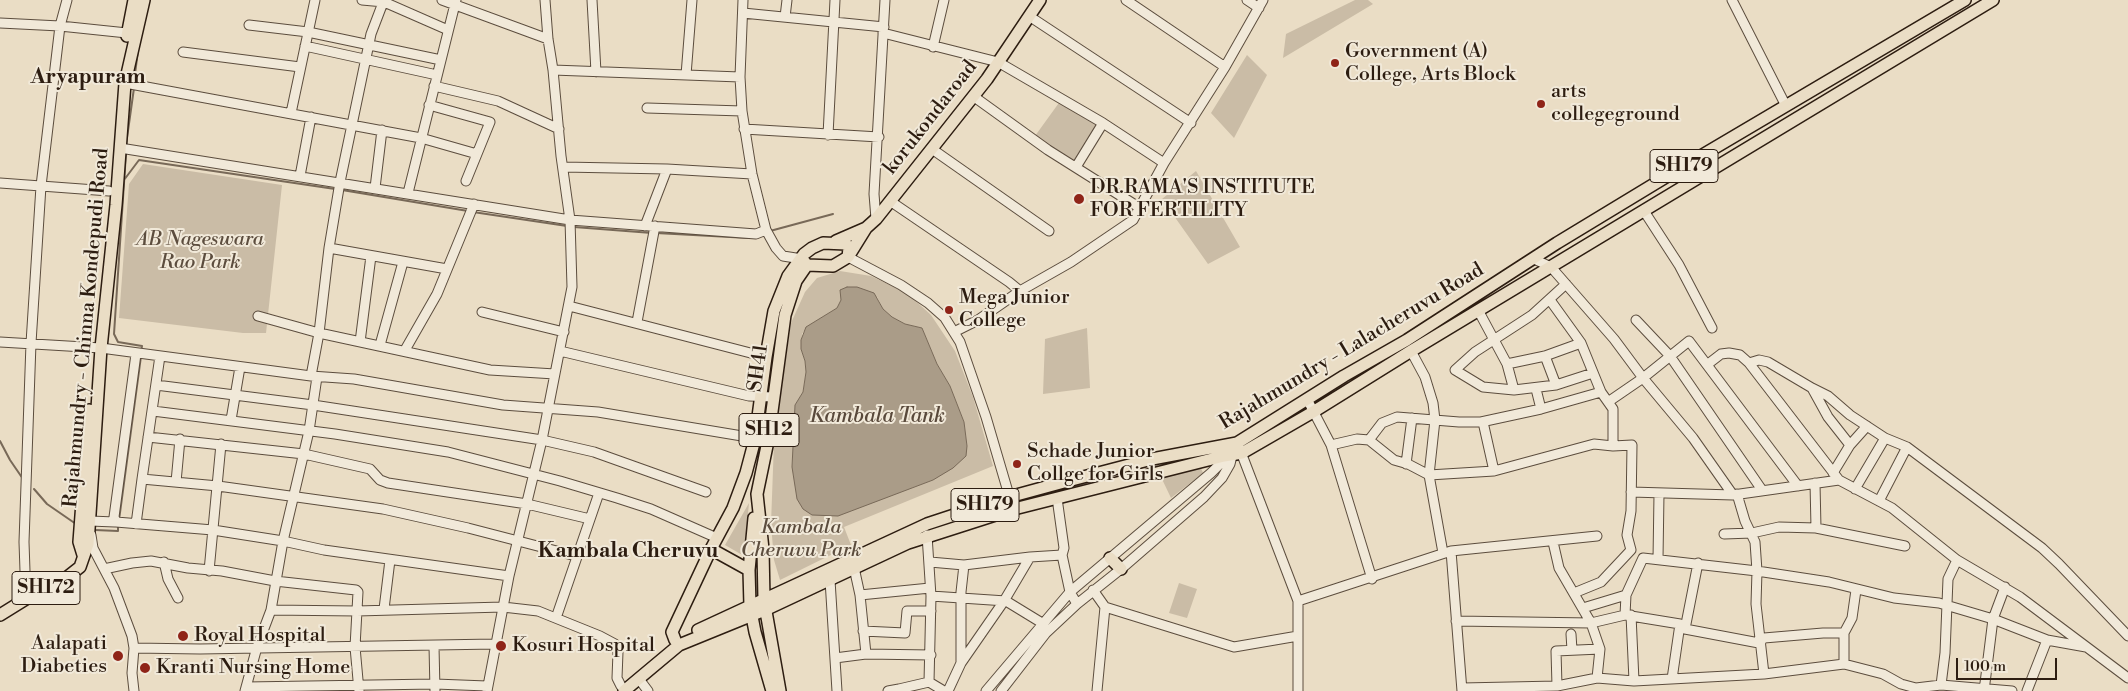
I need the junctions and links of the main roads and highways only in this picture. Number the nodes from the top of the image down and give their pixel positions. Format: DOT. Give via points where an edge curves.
graph roads {
  1 [pos="134,0"];
  2 [pos="144,0"];
  3 [pos="1040,0"];
  4 [pos="1965,0"];
  5 [pos="1993,0"];
  6 [pos="866,228"];
  7 [pos="835,242"];
  8 [pos="848,257"];
  9 [pos="804,262"];
  10 [pos="98,348"];
  11 [pos="1230,450"];
  12 [pos="1152,459"];
  13 [pos="1157,472"];
  14 [pos="1098,474"];
  15 [pos="1102,488"];
  16 [pos="757,494"];
  17 [pos="906,538"];
  18 [pos="711,549"];
  19 [pos="83,555"];
  20 [pos="1110,558"];
  21 [pos="853,563"];
  22 [pos="749,570"];
  23 [pos="1121,570"];
  24 [pos="764,605"];
  25 [pos="751,611"];
  26 [pos="0,615"];
  27 [pos="675,640"];
  28 [pos="620,689"];
  29 [pos="772,691"];
  30 [pos="780,691"];
  1 -- 10 [label="main road, SH172" via="119,84"];
  2 -- 10 [label="main road, Rajahmundry - Chinna Kondepudi Road / SH172" via="125,83"];
  3 -- 6 [label="main road, korukondaroad / SH12" via="973,96"];
  4 -- 11 [label="main road, Rajahmundry - Lalacheruvu Road / SH179" via="1566,238"];
  5 -- 11 [label="main road, SH179" via="1314,412"];
  6 -- 7 [label="main road, korukondaroad / SH12"];
  6 -- 8 [label="main road, SH12"];
  7 -- 8 [label="main road" via="846,244"];
  7 -- 9 [label="main road, korukondaroad / SH12" via="812,248 804,254"];
  8 -- 9 [label="main road" via="833,266"];
  9 -- 16 [label="main road, SH41 / SH12" via="785,315 768,440"];
  9 -- 18 [label="main road" via="788,276 774,311 755,439 733,508"];
  10 -- 19 [label="main road, Rajahmundry - Chinna Kondepudi Road / SH172" via="88,544"];
  10 -- 19 [label="main road, SH172" via="79,542"];
  11 -- 12 [label="main road, Rajahmundry - Lalacheruvu Road / SH179"];
  11 -- 13 [label="main road, SH179"];
  12 -- 13 [label="main road"];
  12 -- 14 [label="main road, Rajahmundry - Lalacheruvu Road / SH179"];
  13 -- 15 [label="main road, SH179"];
  14 -- 15 [label="main road"];
  14 -- 17 [label="main road, Rajahmundry - Lalacheruvu Road / SH179" via="1009,497 927,524"];
  15 -- 17 [label="main road, SH179"];
  16 -- 22 [label="main road, SH12"];
  16 -- 24 [label="main road, SH41 / SH12" via="763,549"];
  17 -- 21 [label="main road, Rajahmundry - Lalacheruvu Road / SH179"];
  18 -- 22 [label="main road"];
  18 -- 27 [label="main road" via="672,632"];
  19 -- 26 [label="main road, Rajahmundry - Chinna Kondepudi Road / SH172" via="80,567 66,578"];
  20 -- 23 [label="main road"];
  21 -- 24 [label="main road, Rajahmundry - Lalacheruvu Road / SH179"];
  21 -- 24 [label="main road, SH179" via="830,580"];
  22 -- 25 [label="main road, SH12"];
  24 -- 25 [label="main road, Rajahmundry - Lalacheruvu Road / SH179"];
  24 -- 30 [label="main road, SH12"];
  25 -- 27 [label="main road, Rajahmundry - Lalacheruvu Road / SH179"];
  25 -- 28 [label="main road, SH179" via="679,645 639,679"];
  25 -- 29 [label="main road, SH12"];
  27 -- 28 [label="main road, Rajahmundry - Lalacheruvu Road / SH179"];
}
